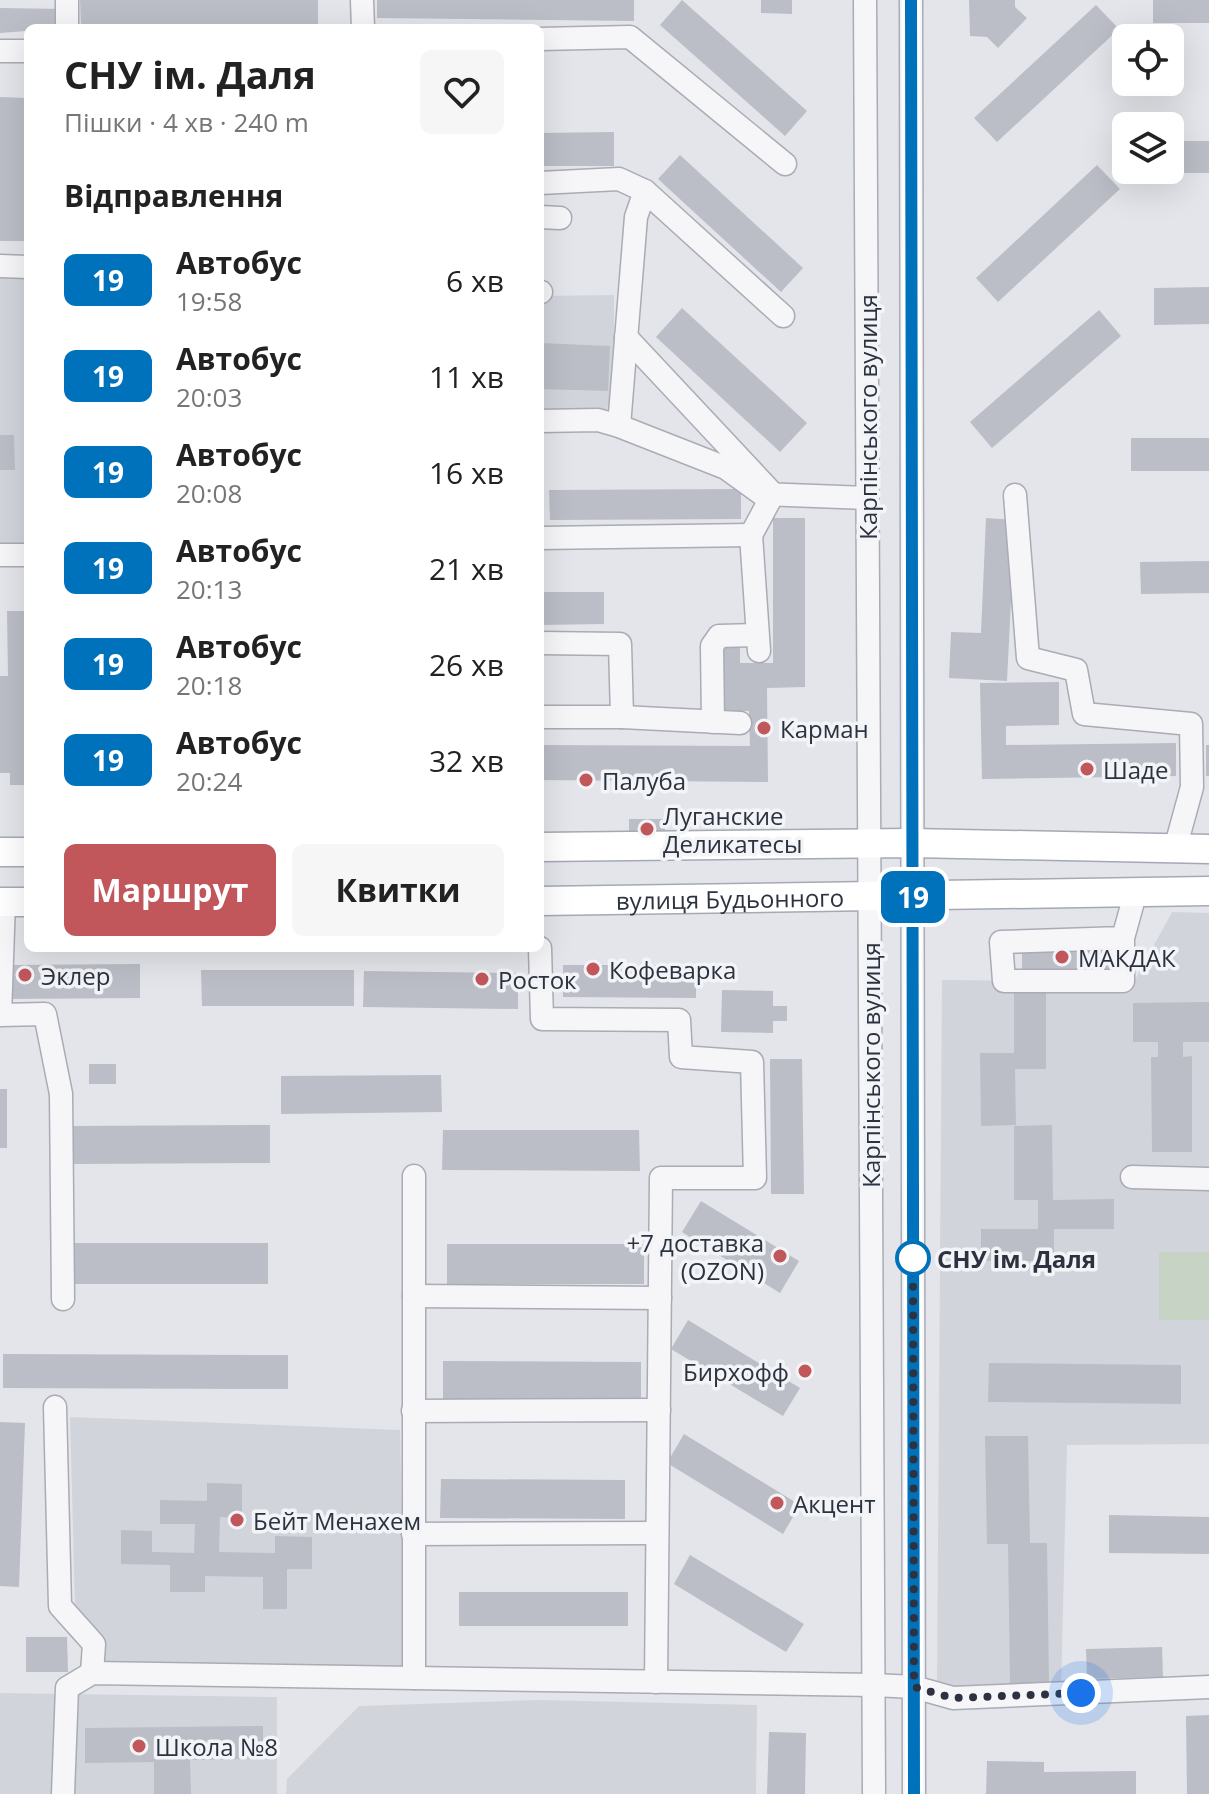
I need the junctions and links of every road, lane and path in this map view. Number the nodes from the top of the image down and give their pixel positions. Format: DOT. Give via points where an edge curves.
graph roads {
  1 [pos="67,0"];
  2 [pos="362,0"];
  3 [pos="865,0"];
  4 [pos="911,0"];
  5 [pos="67,24"];
  6 [pos="363,24"];
  7 [pos="544,39"];
  8 [pos="0,51"];
  9 [pos="24,51"];
  10 [pos="785,164"];
  11 [pos="544,183"];
  12 [pos="645,191"];
  13 [pos="0,266"];
  14 [pos="24,267"];
  15 [pos="783,316"];
  16 [pos="626,337"];
  17 [pos="544,421"];
  18 [pos="619,426"];
  19 [pos="773,494"];
  20 [pos="1015,495"];
  21 [pos="867,498"];
  22 [pos="751,535"];
  23 [pos="544,538"];
  24 [pos="0,555"];
  25 [pos="24,555"];
  26 [pos="544,643"];
  27 [pos="544,717"];
  28 [pos="622,717"];
  29 [pos="713,722"];
  30 [pos="740,723"];
  31 [pos="912,843"];
  32 [pos="869,844"];
  33 [pos="544,847"];
  34 [pos="1175,849"];
  35 [pos="1209,849"];
  36 [pos="0,852"];
  37 [pos="24,852"];
  38 [pos="1136,891"];
  39 [pos="1209,891"];
  40 [pos="913,893"];
  41 [pos="870,894"];
  42 [pos="544,901"];
  43 [pos="11,902"];
  44 [pos="1123,938"];
  45 [pos="540,952"];
  46 [pos="414,1176"];
  47 [pos="1132,1177"];
  48 [pos="1209,1179"];
  49 [pos="414,1296"];
  50 [pos="660,1298"];
  51 [pos="63,1299"];
  52 [pos="55,1407"];
  53 [pos="659,1410"];
  54 [pos="413,1411"];
  55 [pos="657,1533"];
  56 [pos="413,1534"];
  57 [pos="92,1673"];
  58 [pos="414,1678"];
  59 [pos="656,1682"];
  60 [pos="874,1685"];
  61 [pos="914,1687"];
  62 [pos="1209,1687"];
  63 [pos="63,1794"];
  64 [pos="874,1794"];
  65 [pos="914,1794"];
  1 -- 5 [label="street"];
  2 -- 6 [label="street"];
  3 -- 21 [label="street, Карпінського вулиця"];
  4 -- 31 [label="street, Карпінського вулиця"];
  7 -- 10 [label="street" via="630,37"];
  8 -- 9 [label="street"];
  11 -- 12 [label="street" via="619,179"];
  12 -- 15 [label="street"];
  12 -- 16 [label="street" via="636,217"];
  13 -- 14 [label="street"];
  16 -- 18 [label="street"];
  16 -- 19 [label="street"];
  17 -- 18 [label="street" via="598,420"];
  18 -- 19 [label="street" via="726,468 762,494"];
  19 -- 21 [label="street"];
  19 -- 22 [label="street"];
  20 -- 34 [label="street" via="1028,658 1076,670 1084,714 1191,724 1192,787"];
  21 -- 32 [label="street, Карпінського вулиця"];
  22 -- 23 [label="street"];
  22 -- 29 [label="street" via="758,643 719,636 712,646"];
  24 -- 25 [label="street"];
  26 -- 28 [label="street" via="620,644"];
  27 -- 28 [label="street"];
  28 -- 29 [label="street"];
  29 -- 30 [label="street"];
  31 -- 32 [label="main road, вулиця Будьонного"];
  31 -- 34 [label="main road, вулиця Будьонного"];
  31 -- 40 [label="street, Карпінського вулиця"];
  32 -- 33 [label="main road, вулиця Будьонного"];
  32 -- 41 [label="street, Карпінського вулиця"];
  34 -- 35 [label="main road, вулиця Будьонного"];
  36 -- 37 [label="main road"];
  38 -- 39 [label="main road, вулиця Будьонного"];
  38 -- 40 [label="main road, вулиця Будьонного"];
  38 -- 44 [label="street"];
  40 -- 41 [label="main road, вулиця Будьонного"];
  40 -- 61 [label="street, Карпінського вулиця"];
  41 -- 42 [label="main road, вулиця Будьонного"];
  41 -- 60 [label="street, Карпінського вулиця"];
  43 -- 51 [label="street" via="0,1015 45,1014 61,1094"];
  44 -- 44 [label="street" via="1123,981 1004,981 1001,942 1007,927 1047,928 1064,938"];
  45 -- 50 [label="street" via="542,1019 679,1020 681,1057 752,1062 755,1178 661,1178"];
  46 -- 49 [label="street"];
  47 -- 48 [label="street"];
  49 -- 50 [label="street"];
  49 -- 54 [label="street"];
  50 -- 53 [label="street"];
  52 -- 57 [label="street" via="60,1606 94,1644"];
  53 -- 54 [label="street"];
  53 -- 55 [label="street"];
  54 -- 56 [label="street"];
  55 -- 56 [label="street"];
  55 -- 59 [label="street"];
  56 -- 58 [label="street"];
  57 -- 58 [label="street"];
  57 -- 63 [label="street" via="67,1688"];
  58 -- 59 [label="street"];
  59 -- 60 [label="street"];
  60 -- 61 [label="street"];
  60 -- 64 [label="street, Карпінського вулиця"];
  61 -- 62 [label="street" via="953,1698"];
  61 -- 65 [label="street, Карпінського вулиця"];
}
